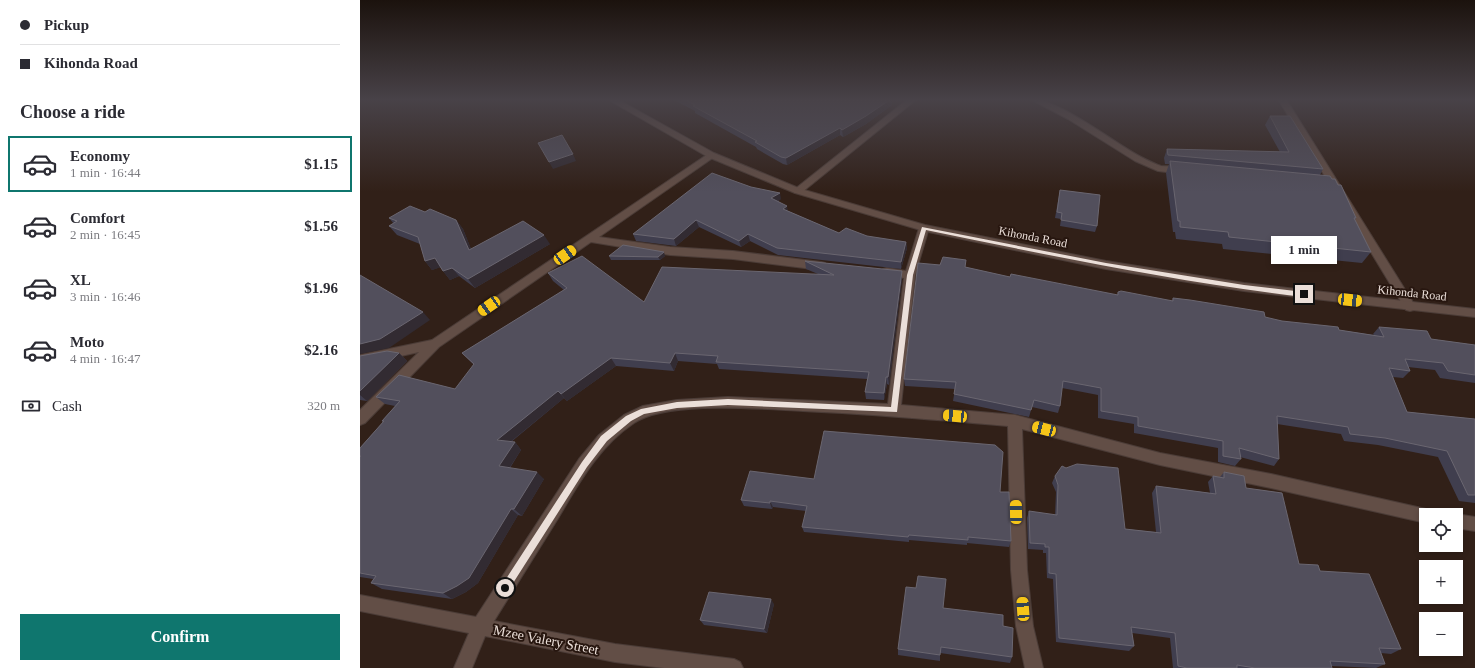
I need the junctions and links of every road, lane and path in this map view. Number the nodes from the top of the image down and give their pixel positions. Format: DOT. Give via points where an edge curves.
graph roads {
  1 [pos="667,130"];
  2 [pos="872,130"];
  3 [pos="1092,130"];
  4 [pos="1302,130"];
  5 [pos="711,155"];
  6 [pos="1194,172"];
  7 [pos="1321,184"];
  8 [pos="1336,185"];
  9 [pos="798,191"];
  10 [pos="924,228"];
  11 [pos="590,238"];
  12 [pos="835,267"];
  13 [pos="873,271"];
  14 [pos="910,275"];
  15 [pos="1410,307"];
  16 [pos="1475,313"];
  17 [pos="435,344"];
  18 [pos="360,360"];
  19 [pos="894,410"];
  20 [pos="360,419"];
  21 [pos="1015,421"];
  22 [pos="1419,514"];
  23 [pos="1463,522"];
  24 [pos="1475,524"];
  25 [pos="360,603"];
  26 [pos="480,627"];
  27 [pos="463,668"];
  28 [pos="734,668"];
  29 [pos="1034,668"];
  1 -- 5 [label="street, Kihonda Road"];
  2 -- 9 [label="street"];
  3 -- 6 [label="street" via="1138,159 1158,168"];
  4 -- 8 [label="street"];
  5 -- 9 [label="street, Kihonda Road"];
  5 -- 11 [label="street"];
  7 -- 8 [label="street"];
  8 -- 15 [label="street"];
  9 -- 10 [label="street, Kihonda Road"];
  10 -- 14 [label="street"];
  10 -- 15 [label="street, Kihonda Road" via="1106,265 1244,288"];
  11 -- 12 [label="street" via="670,251 733,255"];
  11 -- 17 [label="street"];
  13 -- 14 [label="street"];
  14 -- 19 [label="street"];
  15 -- 16 [label="street, Kihonda Road"];
  17 -- 18 [label="street"];
  17 -- 20 [label="street"];
  19 -- 21 [label="street"];
  19 -- 26 [label="street" via="728,402 677,405 628,418 604,439 584,464"];
  21 -- 22 [label="street" via="1160,459"];
  21 -- 29 [label="street" via="1016,512 1024,622"];
  23 -- 24 [label="street"];
  25 -- 26 [label="street, Mzee Valery Street"];
  26 -- 27 [label="street"];
  26 -- 28 [label="street, Mzee Valery Street" via="615,653"];
}
